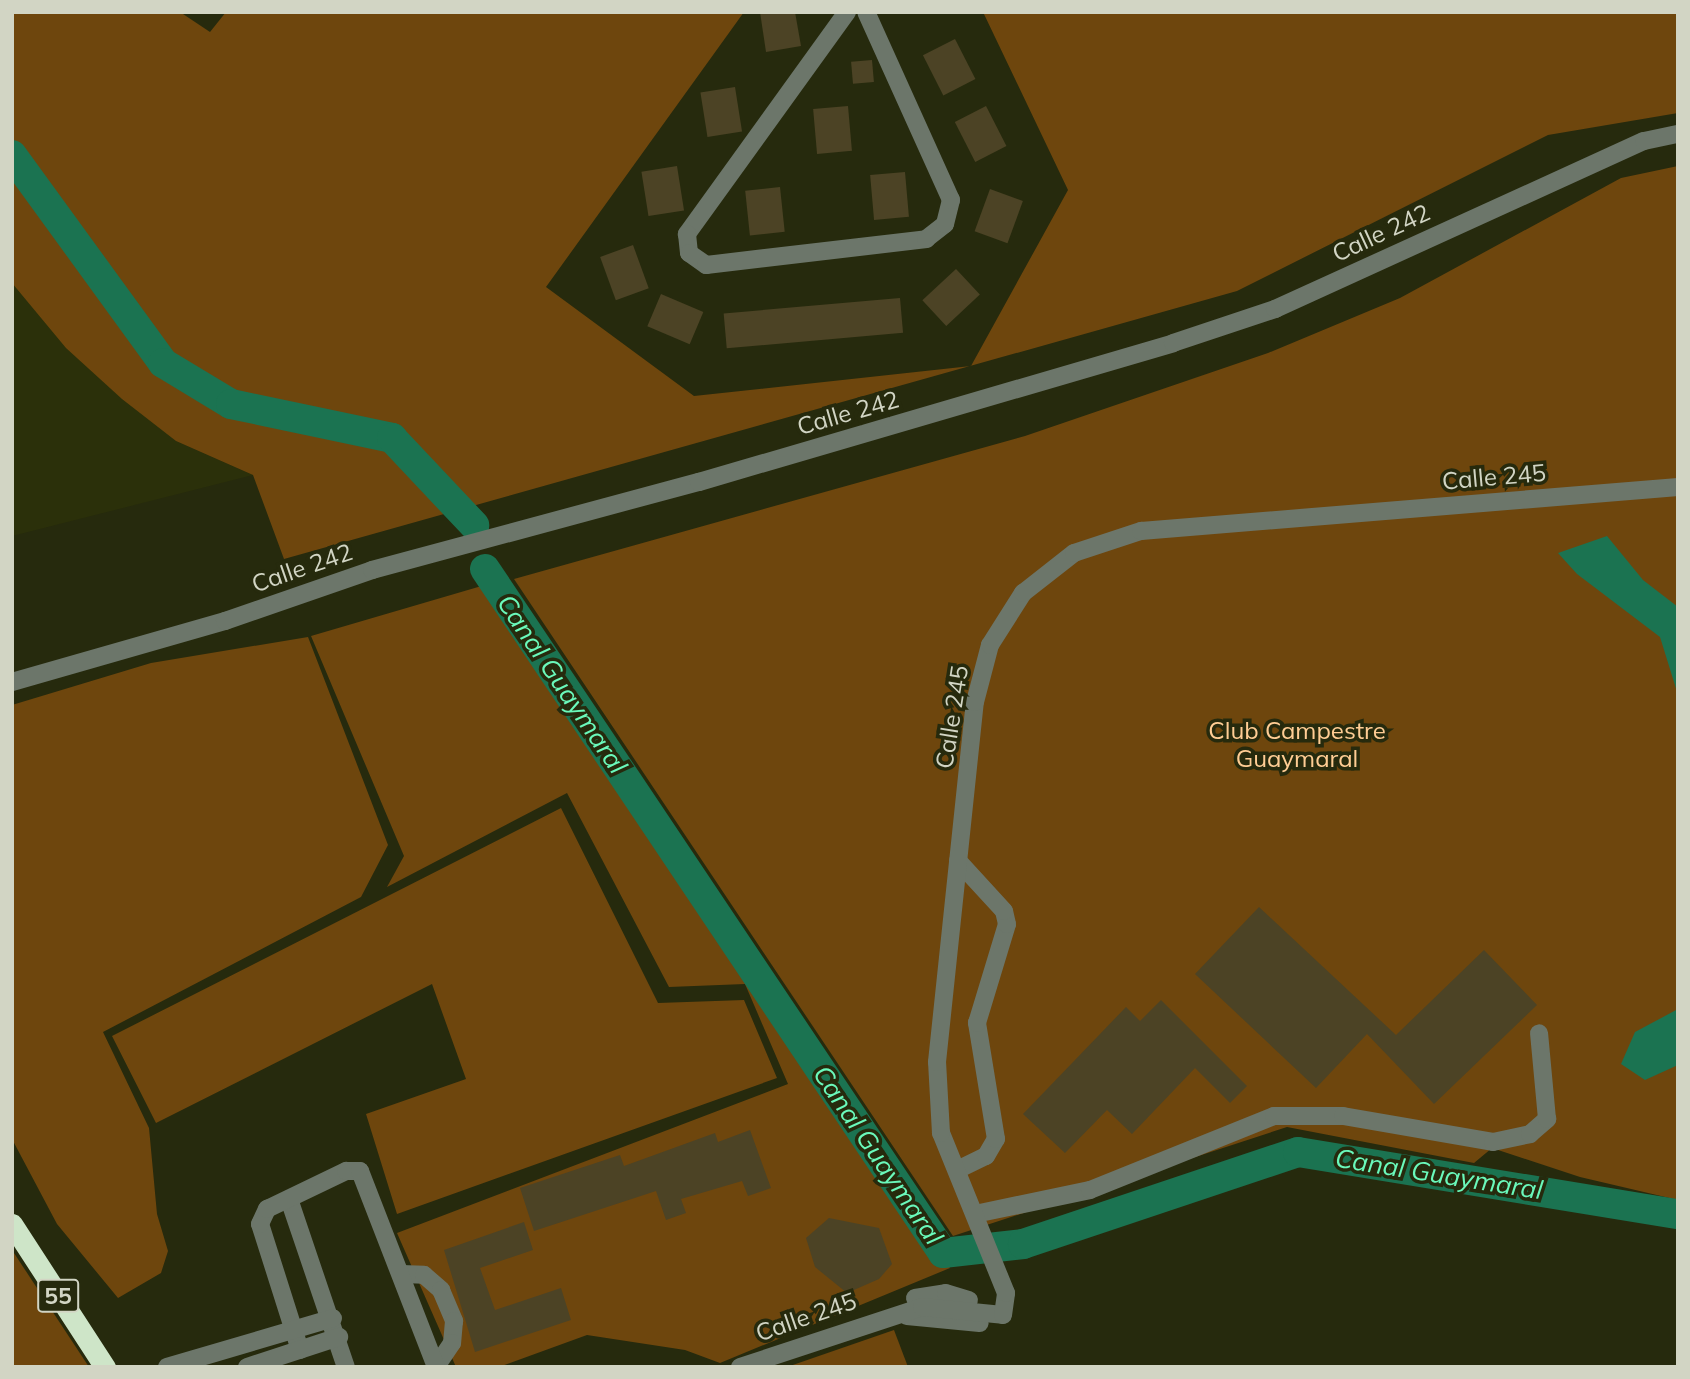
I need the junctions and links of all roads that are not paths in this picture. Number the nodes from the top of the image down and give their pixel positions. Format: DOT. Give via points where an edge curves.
graph roads {
  1 [pos="847,12"];
  2 [pos="866,12"];
  3 [pos="1678,134"];
  4 [pos="1678,487"];
  5 [pos="12,682"];
  6 [pos="958,861"];
  7 [pos="1539,1033"];
  8 [pos="957,1170"];
  9 [pos="289,1199"];
  10 [pos="975,1214"];
  11 [pos="12,1224"];
  12 [pos="401,1274"];
  13 [pos="1004,1311"];
  14 [pos="889,1314"];
  15 [pos="332,1318"];
  16 [pos="293,1330"];
  17 [pos="339,1338"];
  18 [pos="300,1350"];
  19 [pos="105,1367"];
  20 [pos="167,1367"];
  21 [pos="247,1367"];
  22 [pos="346,1367"];
  23 [pos="740,1367"];
  1 -- 2 [label="street" via="687,234 689,253 706,264 926,239 945,224 951,200"];
  3 -- 5 [label="street, Calle 242" via="1644,141 1275,309 1186,339 699,482 372,570 225,621"];
  4 -- 6 [label="street, Calle 245" via="1141,531 1074,554 1023,593 990,645 975,702"];
  6 -- 8 [label="street, Calle 245" via="937,1062 941,1133"];
  6 -- 8 [label="street" via="1004,911 1007,924 977,1023 996,1139 986,1156"];
  7 -- 10 [label="street" via="1547,1119 1531,1134 1493,1142 1343,1116 1274,1116 1090,1190"];
  8 -- 10 [label="street, Calle 245"];
  9 -- 12 [label="street" via="346,1171 360,1171"];
  9 -- 15 [label="street"];
  9 -- 16 [label="street" via="267,1209 260,1224"];
  10 -- 13 [label="street, Calle 245" via="1006,1293"];
  11 -- 19 [label="highway, 55"];
  12 -- 12 [label="street" via="419,1320 436,1367 452,1343 454,1321 442,1290 424,1275"];
  13 -- 14 [label="street, Calle 245" via="992,1324"];
  13 -- 14 [label="street, Calle 245" via="946,1293 903,1301"];
  14 -- 23 [label="street, Calle 245"];
  15 -- 16 [label="street"];
  15 -- 17 [label="street"];
  16 -- 18 [label="street"];
  16 -- 20 [label="street"];
  17 -- 18 [label="street"];
  17 -- 22 [label="street"];
  18 -- 21 [label="street"];
}
